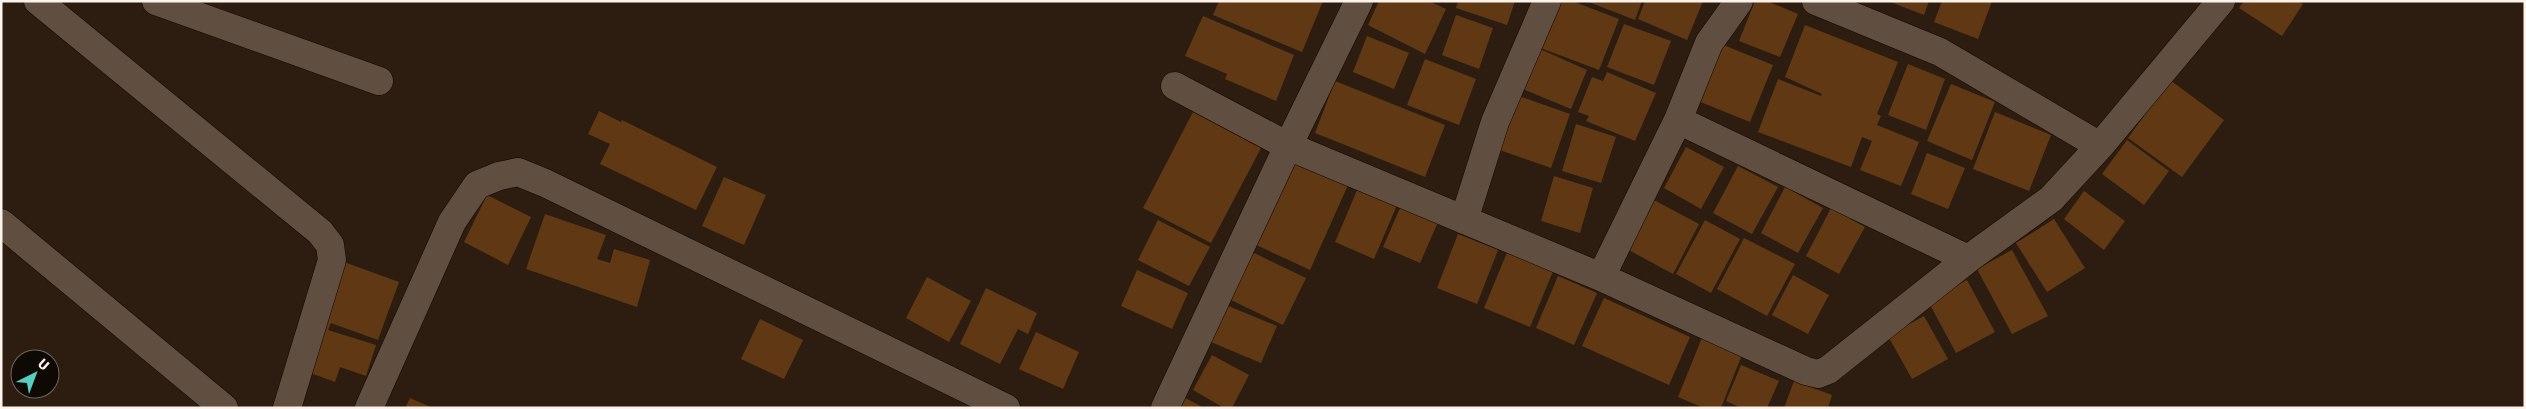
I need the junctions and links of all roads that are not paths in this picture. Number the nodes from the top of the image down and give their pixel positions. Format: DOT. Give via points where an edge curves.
graph roads {
  1 [pos="38,1"];
  2 [pos="156,1"];
  3 [pos="1360,1"];
  4 [pos="1547,1"];
  5 [pos="1740,1"];
  6 [pos="1816,1"];
  7 [pos="2221,1"];
  8 [pos="379,81"];
  9 [pos="1175,86"];
  10 [pos="1678,120"];
  11 [pos="1288,146"];
  12 [pos="2100,146"];
  13 [pos="1464,220"];
  14 [pos="1,223"];
  15 [pos="1968,259"];
  16 [pos="1601,277"];
  17 [pos="224,408"];
  18 [pos="287,408"];
  19 [pos="369,408"];
  20 [pos="1006,408"];
  21 [pos="1165,408"];
  1 -- 18 [label="street" via="320,232 330,245 332,260"];
  2 -- 8 [label="street"];
  3 -- 11 [label="street"];
  4 -- 13 [label="street" via="1495,122"];
  5 -- 10 [label="street" via="1709,43"];
  6 -- 12 [label="street" via="1940,52"];
  7 -- 12 [label="street"];
  9 -- 11 [label="street"];
  10 -- 15 [label="street"];
  10 -- 16 [label="street"];
  11 -- 13 [label="street"];
  11 -- 21 [label="street"];
  12 -- 15 [label="street" via="2051,199"];
  13 -- 16 [label="street"];
  14 -- 17 [label="street"];
  15 -- 16 [label="street" via="1828,370 1818,374"];
  19 -- 20 [label="street" via="452,222 476,185 518,172"];
}
